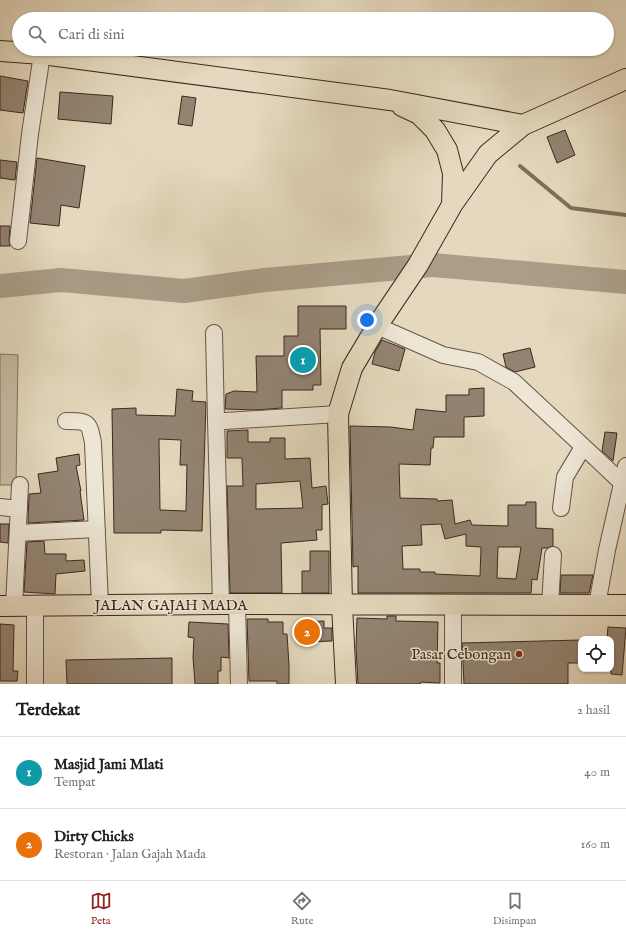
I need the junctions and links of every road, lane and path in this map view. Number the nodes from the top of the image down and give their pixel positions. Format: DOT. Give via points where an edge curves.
graph roads {
  1 [pos="0,51"];
  2 [pos="12,52"];
  3 [pos="42,56"];
  4 [pos="57,56"];
  5 [pos="626,79"];
  6 [pos="390,100"];
  7 [pos="523,125"];
  8 [pos="452,205"];
  9 [pos="18,241"];
  10 [pos="377,326"];
  11 [pos="214,333"];
  12 [pos="338,414"];
  13 [pos="216,420"];
  14 [pos="66,421"];
  15 [pos="583,447"];
  16 [pos="626,466"];
  17 [pos="20,485"];
  18 [pos="624,486"];
  19 [pos="0,507"];
  20 [pos="562,508"];
  21 [pos="19,509"];
  22 [pos="97,529"];
  23 [pos="18,533"];
  24 [pos="552,555"];
  25 [pos="229,604"];
  26 [pos="100,605"];
  27 [pos="342,605"];
  28 [pos="453,605"];
  29 [pos="550,605"];
  30 [pos="597,605"];
  31 [pos="626,605"];
  32 [pos="7,606"];
  33 [pos="34,606"];
  34 [pos="35,684"];
  35 [pos="239,684"];
  36 [pos="346,684"];
  37 [pos="453,684"];
  1 -- 2 [label="main road"];
  3 -- 9 [label="street"];
  4 -- 6 [label="main road"];
  5 -- 7 [label="main road"];
  6 -- 7 [label="main road"];
  6 -- 8 [label="main road" via="419,114 435,130 447,150 453,173"];
  7 -- 8 [label="main road" via="488,154"];
  8 -- 10 [label="main road" via="418,265"];
  10 -- 12 [label="main road" via="352,368"];
  10 -- 15 [label="street" via="443,355 478,362 514,382"];
  11 -- 13 [label="street"];
  12 -- 13 [label="street"];
  12 -- 27 [label="main road"];
  13 -- 25 [label="street"];
  14 -- 22 [label="street" via="82,421 91,432"];
  15 -- 18 [label="street"];
  15 -- 20 [label="street" via="565,477"];
  16 -- 18 [label="street"];
  17 -- 21 [label="street"];
  18 -- 30 [label="street" via="607,550"];
  19 -- 21 [label="street"];
  21 -- 23 [label="street"];
  22 -- 23 [label="street"];
  22 -- 26 [label="street"];
  23 -- 32 [label="street"];
  24 -- 29 [label="street"];
  25 -- 26 [label="main road, JALAN GAJAH MADA"];
  25 -- 27 [label="main road, JALAN GAJAH MADA"];
  25 -- 35 [label="street"];
  26 -- 33 [label="main road, JALAN GAJAH MADA"];
  27 -- 28 [label="main road, JALAN GAJAH MADA"];
  27 -- 36 [label="main road"];
  28 -- 29 [label="main road, JALAN GAJAH MADA"];
  28 -- 37 [label="street"];
  29 -- 30 [label="main road, JALAN GAJAH MADA"];
  30 -- 31 [label="main road, JALAN GAJAH MADA"];
  32 -- 33 [label="main road, JALAN GAJAH MADA"];
  33 -- 34 [label="street"];
}
